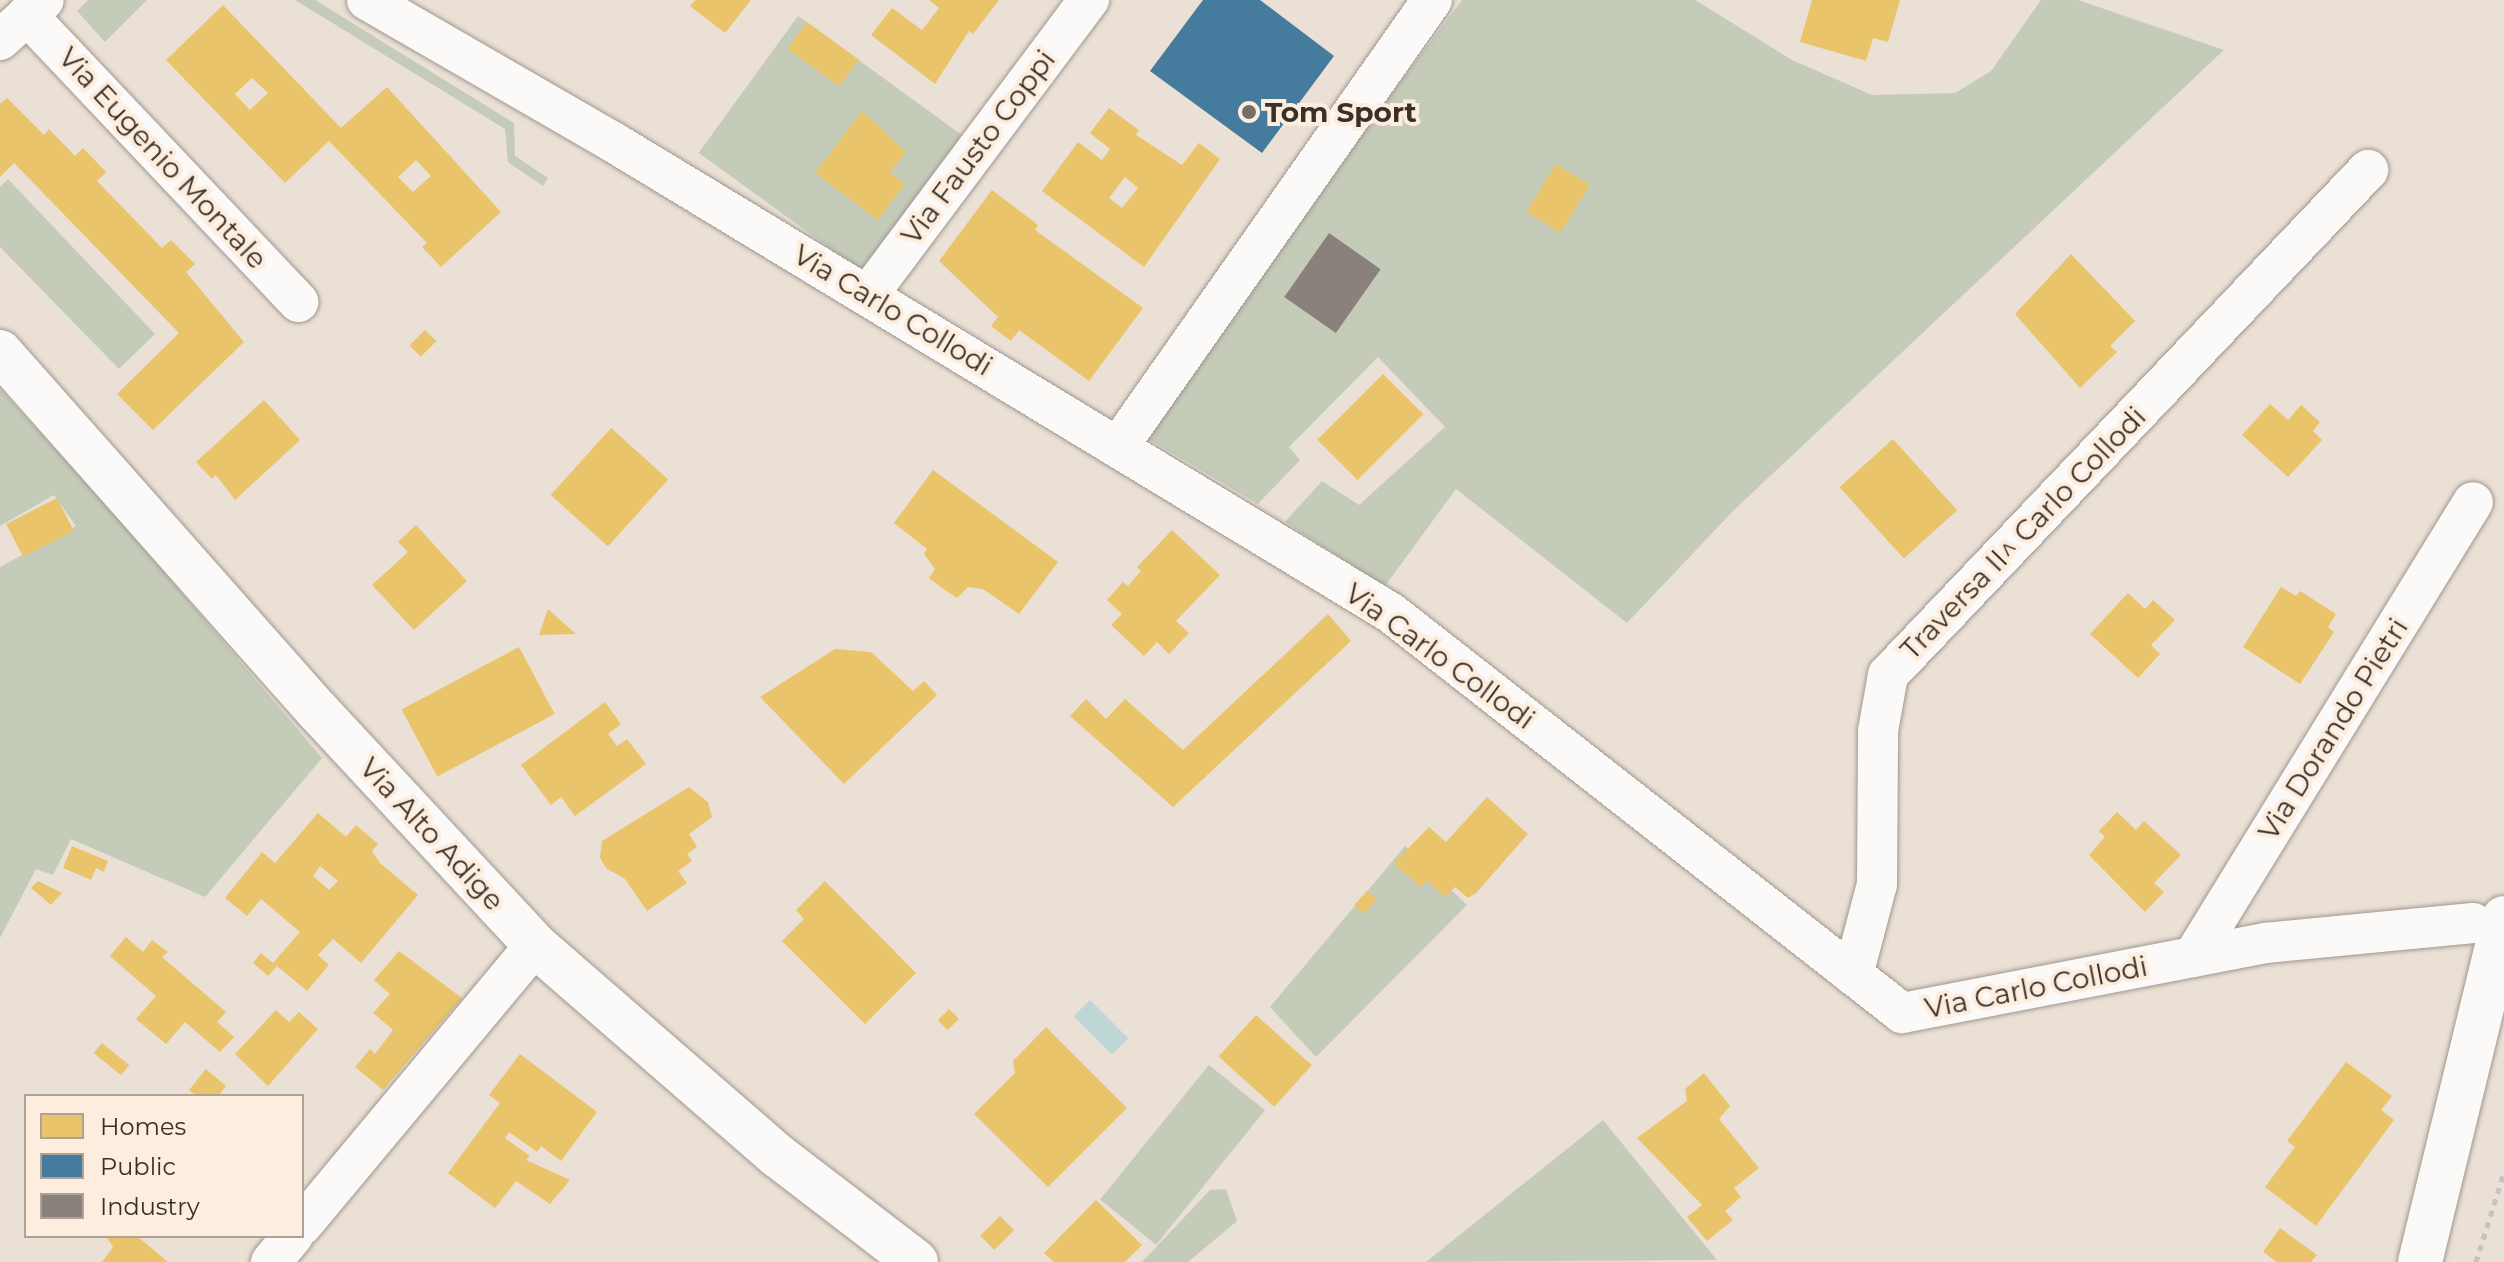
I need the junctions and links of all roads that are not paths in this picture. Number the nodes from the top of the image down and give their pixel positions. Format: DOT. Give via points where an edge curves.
graph roads {
  1 [pos="367,0"];
  2 [pos="1089,0"];
  3 [pos="1432,0"];
  4 [pos="24,18"];
  5 [pos="2368,170"];
  6 [pos="868,295"];
  7 [pos="298,302"];
  8 [pos="0,352"];
  9 [pos="1118,447"];
  10 [pos="2473,502"];
  11 [pos="2489,921"];
  12 [pos="535,945"];
  13 [pos="2193,957"];
  14 [pos="1853,975"];
  15 [pos="304,1223"];
  16 [pos="291,1238"];
  17 [pos="271,1262"];
  18 [pos="916,1262"];
  19 [pos="2420,1262"];
  1 -- 6 [label="street, Via Carlo Collodi"];
  2 -- 6 [label="street, Via Fausto Coppi"];
  3 -- 9 [label="street"];
  4 -- 7 [label="street, Via Eugenio Montale"];
  5 -- 14 [label="street, Traversa II^ Carlo Collodi" via="1888,675 1878,731 1877,884"];
  6 -- 9 [label="street, Via Carlo Collodi"];
  8 -- 12 [label="street, Via Alto Adige" via="316,709"];
  9 -- 14 [label="street, Via Carlo Collodi" via="1391,613"];
  10 -- 13 [label="street, Via Dorando Pietri"];
  11 -- 13 [label="street, Via Carlo Collodi" via="2265,943"];
  11 -- 19 [label="street"];
  12 -- 15 [label="street"];
  12 -- 18 [label="street, Via Alto Adige" via="778,1156"];
  13 -- 14 [label="street, Via Carlo Collodi" via="1902,1013"];
  16 -- 17 [label="street"];
}
